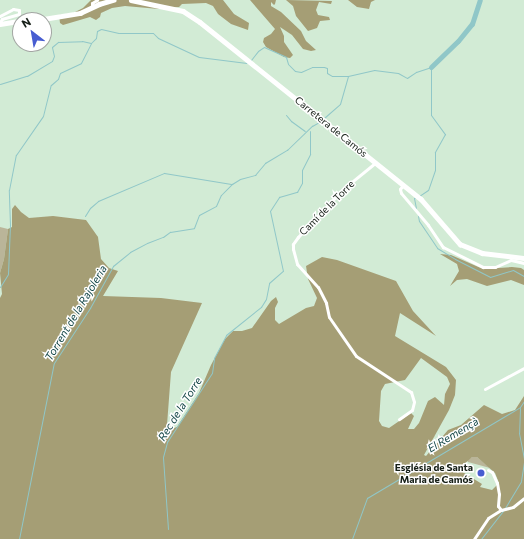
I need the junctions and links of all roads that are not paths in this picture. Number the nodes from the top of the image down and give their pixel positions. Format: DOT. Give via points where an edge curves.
graph roads {
  1 [pos="97,0"];
  2 [pos="113,0"];
  3 [pos="131,0"];
  4 [pos="92,8"];
  5 [pos="0,16"];
  6 [pos="52,18"];
  7 [pos="12,22"];
  8 [pos="0,23"];
  9 [pos="375,163"];
  10 [pos="404,186"];
  11 [pos="524,258"];
  12 [pos="524,263"];
  13 [pos="524,368"];
  14 [pos="485,389"];
  15 [pos="399,419"];
  16 [pos="488,470"];
  17 [pos="524,498"];
  18 [pos="501,510"];
  19 [pos="474,539"];
  1 -- 4 [label="street" via="92,3"];
  2 -- 4 [label="street"];
  3 -- 9 [label="street, Carretera de Camós" via="190,15"];
  4 -- 6 [label="street" via="75,15"];
  5 -- 8 [label="street" via="13,9 20,10 18,14 2,19"];
  7 -- 8 [label="street"];
  9 -- 10 [label="street, Carretera de Camós"];
  9 -- 15 [label="street, Camí de la Torre" via="343,188 298,237 293,249 297,264 318,287 326,303 329,317 356,356 412,392 412,410"];
  10 -- 11 [label="street, Carretera de Camós" via="432,210 452,237 467,248 482,253"];
  10 -- 12 [label="street" via="400,189 401,193 444,247 483,267 495,267 511,260"];
  13 -- 14 [label="street"];
  16 -- 18 [label="street" via="498,483 498,506"];
  17 -- 18 [label="street" via="512,507"];
  18 -- 19 [label="street" via="488,518"];
}
